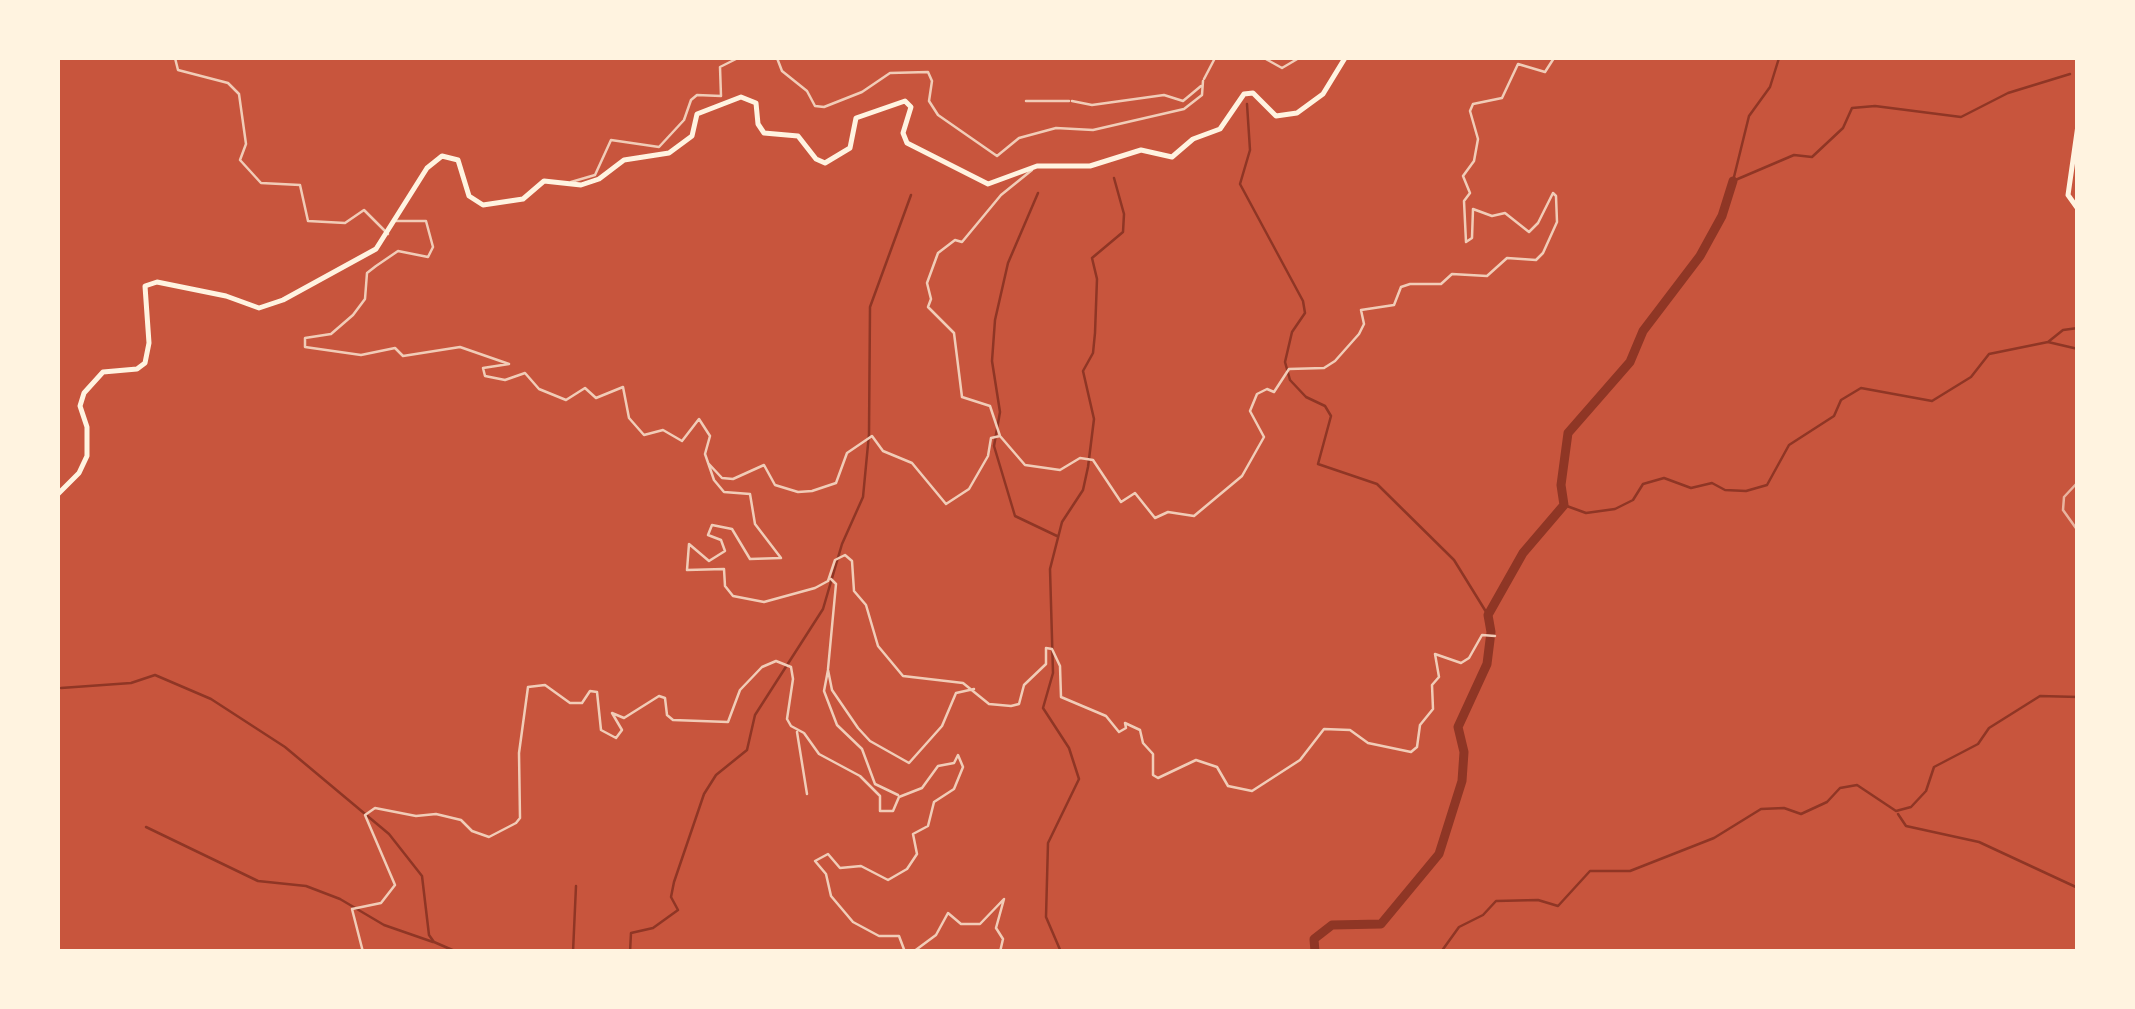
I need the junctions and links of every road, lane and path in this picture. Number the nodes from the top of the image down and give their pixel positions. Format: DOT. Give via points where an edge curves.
graph roads {
  1 [pos="175,58"];
  2 [pos="738,58"];
  3 [pos="777,58"];
  4 [pos="1215,58"];
  5 [pos="1264,58"];
  6 [pos="1298,58"];
  7 [pos="1345,58"];
  8 [pos="1554,58"];
  9 [pos="1204,81"];
  10 [pos="1026,101"];
  11 [pos="2078,125"];
  12 [pos="1037,166"];
  13 [pos="560,184"];
  14 [pos="2078,209"];
  15 [pos="395,221"];
  16 [pos="388,234"];
  17 [pos="1000,436"];
  18 [pos="707,462"];
  19 [pos="58,494"];
  20 [pos="829,577"];
  21 [pos="1495,636"];
  22 [pos="828,670"];
  23 [pos="974,689"];
  24 [pos="797,731"];
  25 [pos="807,794"];
  26 [pos="899,797"];
  27 [pos="363,952"];
  28 [pos="905,952"];
  29 [pos="913,952"];
  30 [pos="1000,952"];
  1 -- 16 [label="street" via="178,70 228,83 239,94 246,138 240,160 261,183 300,185 308,221 346,223 364,210"];
  2 -- 13 [label="street" via="720,68 721,96 691,100 684,120 659,147 612,140 595,175"];
  3 -- 9 [label="street" via="782,71 824,108 896,71 928,72 929,101 938,116 997,156 1019,138 1056,128 1093,130 1184,109 1202,95"];
  4 -- 9 [label="street"];
  5 -- 6 [label="street" via="1282,68"];
  7 -- 12 [label="main road" via="1323,94 1285,117 1253,93 1244,94 1220,129 1169,158 1140,150 1090,166"];
  8 -- 17 [label="street" via="1545,72 1518,64 1502,98 1473,104 1478,140 1463,176 1470,193 1464,202 1466,242 1472,238 1473,209 1505,213 1529,232 1553,193 1556,222 1543,253 1536,260 1507,258 1487,276 1452,274 1441,284 1410,284 1394,305 1361,310 1359,334 1335,361 1324,368 1289,369 1274,392 1257,394 1250,411 1264,437 1242,476 1202,511 1155,518 1135,492 1121,502 1093,460 1042,470 1024,465"];
  9 -- 10 [label="street" via="1183,102 1164,95 1092,105"];
  11 -- 14 [label="main road" via="2068,194"];
  12 -- 13 [label="main road" via="980,184 907,143 911,106 904,100 856,118 850,148 820,162 798,136 764,133 756,103 740,97 697,114 692,136 675,150 624,160 599,179"];
  12 -- 17 [label="street" via="1001,195 962,242 938,252 927,282 928,307 954,333 962,397 990,406"];
  13 -- 15 [label="main road" via="544,180 523,199 478,204 458,160 447,154 427,168"];
  15 -- 16 [label="main road"];
  15 -- 18 [label="street" via="426,221 434,247 428,257 398,251 376,266 353,316 331,334 304,338 305,347 361,355 396,348 404,356 460,347 509,364 482,368 485,376 506,380 525,373 539,390 566,400 584,388 596,398 623,387 629,418 644,434 663,430 682,441 702,420 710,436"];
  16 -- 19 [label="main road" via="340,271 259,308 150,282 144,292 150,342 145,363 137,370 102,372 84,393 86,456 79,474"];
  17 -- 18 [label="street" via="991,438 969,489 946,504 912,463 883,451 872,436 847,453 836,483 812,491 776,485 764,466 733,479 713,472"];
  18 -- 20 [label="street" via="724,492 750,494 755,524 781,558 750,558 732,529 712,525 708,535 721,540 725,551 709,561 689,544 687,570 724,568 733,596 764,602 805,593"];
  20 -- 22 [label="street" via="836,584"];
  20 -- 23 [label="street" via="835,560 845,555 852,561 854,592 866,604 878,646 903,676 944,678"];
  21 -- 23 [label="street" via="1486,635 1461,663 1434,654 1439,677 1430,694 1433,709 1410,752 1368,743 1350,730 1324,730 1300,760 1252,791 1228,786 1211,762 1186,762 1152,775 1156,761 1140,730 1124,723 1119,732 1106,716 1061,697 1052,649 1046,648 1046,664 1024,685 1019,704 989,704"];
  22 -- 23 [label="street" via="832,690 858,728 909,763 942,726 956,693"];
  22 -- 26 [label="street" via="824,691 837,725 862,749 875,784"];
  24 -- 25 [label="street"];
  24 -- 26 [label="street" via="819,754 860,776 880,796 880,811 893,811"];
  24 -- 27 [label="street" via="786,719 794,679 784,662 752,677 728,722 673,720 659,696 624,718 612,713 622,730 616,738 601,730 598,692 570,703 535,684 526,692 516,822 489,836 436,814 376,808 365,815 395,885 381,902 352,909"];
  26 -- 28 [label="street" via="922,788 938,766 954,764 958,755 963,767 954,789 934,802 928,826 914,834 917,854 907,868 888,880 861,866 840,868 828,854 815,861 853,922 879,936 899,936"];
  29 -- 30 [label="street" via="936,934 948,912 961,924 980,924 1004,899 996,928"];
}
